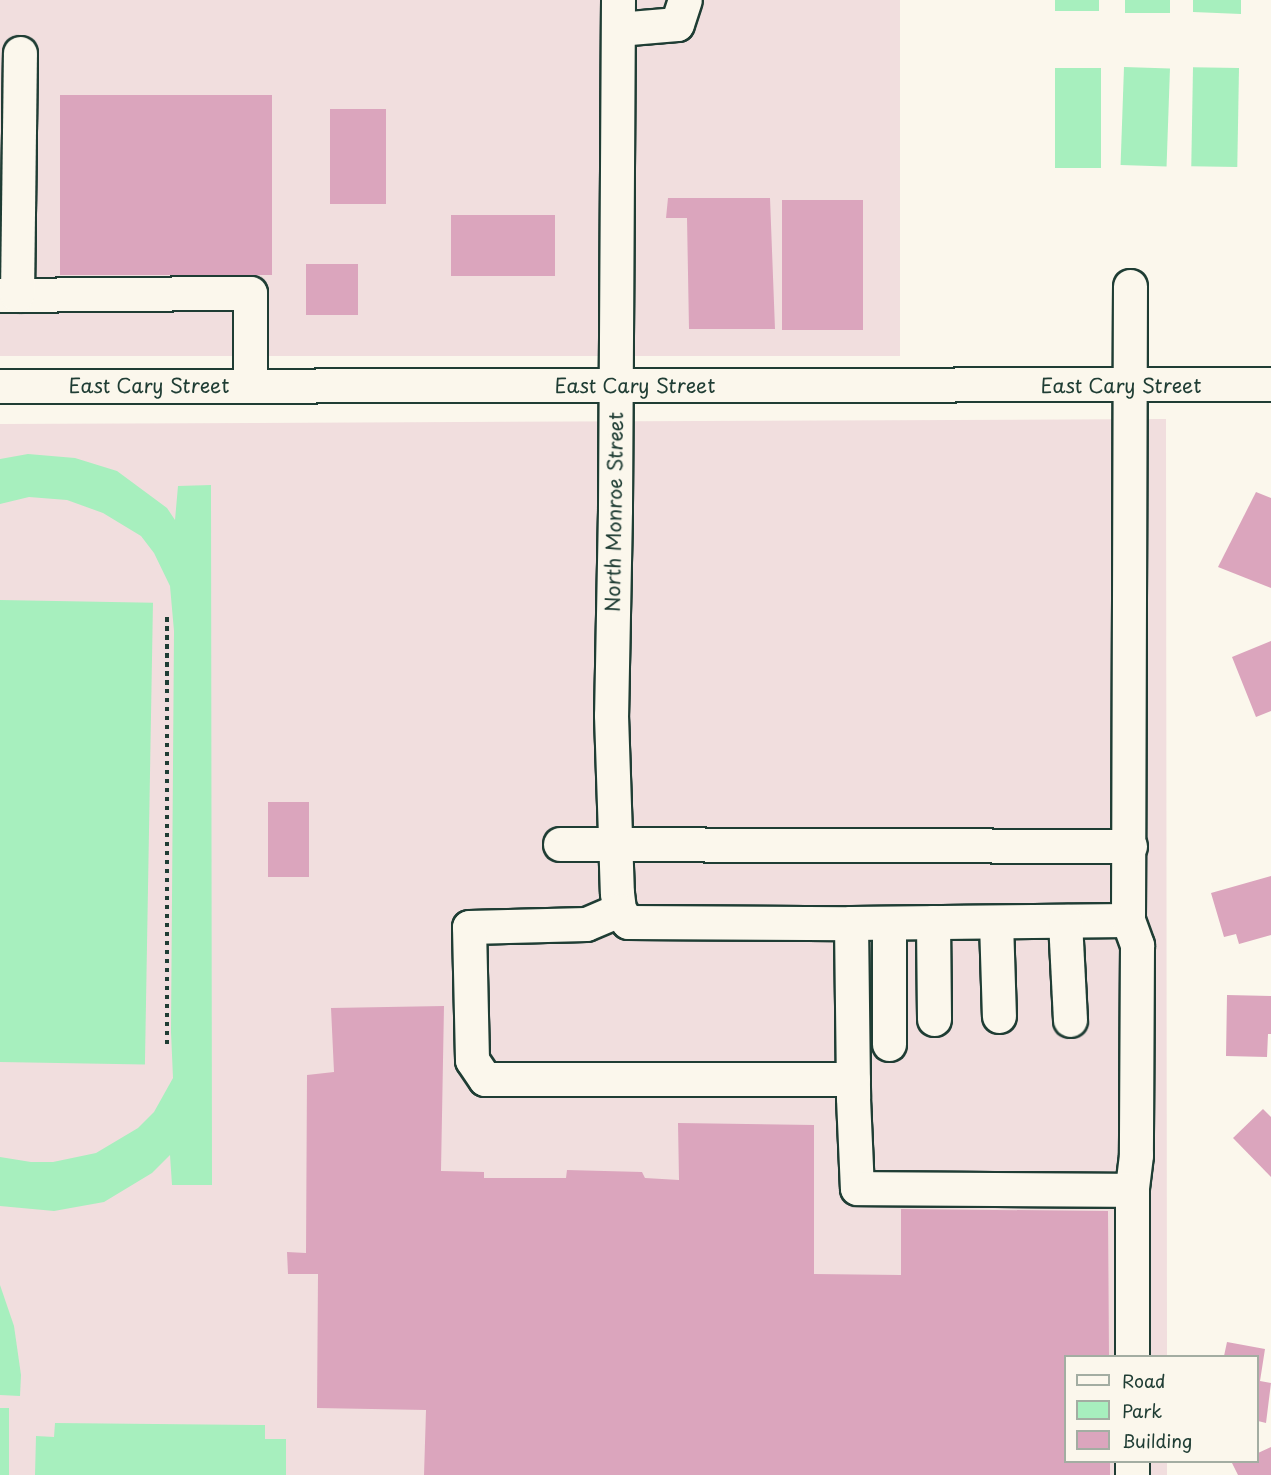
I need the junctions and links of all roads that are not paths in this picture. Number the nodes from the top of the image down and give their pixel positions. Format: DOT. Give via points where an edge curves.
graph roads {
  1 [pos="681,12"];
  2 [pos="618,14"];
  3 [pos="20,53"];
  4 [pos="1130,286"];
  5 [pos="9,295"];
  6 [pos="250,384"];
  7 [pos="1271,384"];
  8 [pos="616,385"];
  9 [pos="1130,385"];
  10 [pos="0,386"];
  11 [pos="560,844"];
  12 [pos="615,844"];
  13 [pos="1130,846"];
  14 [pos="619,910"];
  15 [pos="1128,920"];
  16 [pos="1065,921"];
  17 [pos="933,922"];
  18 [pos="996,922"];
  19 [pos="851,923"];
  20 [pos="889,923"];
  21 [pos="999,1016"];
  22 [pos="934,1019"];
  23 [pos="1070,1020"];
  24 [pos="889,1044"];
  25 [pos="853,1079"];
  26 [pos="1132,1190"];
  27 [pos="1132,1355"];
  1 -- 2 [label="street"];
  2 -- 8 [label="street, North Monroe Street"];
  3 -- 5 [label="street"];
  4 -- 9 [label="street"];
  5 -- 6 [label="street" via="250,293"];
  6 -- 8 [label="street, East Cary Street"];
  6 -- 10 [label="street, East Cary Street"];
  7 -- 9 [label="street, East Cary Street"];
  8 -- 9 [label="street, East Cary Street"];
  8 -- 12 [label="street, North Monroe Street" via="611,715"];
  9 -- 13 [label="street"];
  11 -- 12 [label="street"];
  12 -- 13 [label="street"];
  12 -- 14 [label="street, North Monroe Street"];
  13 -- 15 [label="street"];
  14 -- 19 [label="street" via="628,922"];
  14 -- 25 [label="street" via="586,924 469,927 472,1060 485,1079"];
  15 -- 16 [label="street"];
  15 -- 26 [label="street" via="1137,945 1136,1155"];
  16 -- 18 [label="street"];
  16 -- 23 [label="street"];
  17 -- 18 [label="street"];
  17 -- 20 [label="street"];
  17 -- 22 [label="street"];
  18 -- 21 [label="street"];
  19 -- 20 [label="street"];
  19 -- 25 [label="street"];
  20 -- 24 [label="street"];
  25 -- 26 [label="street" via="857,1188"];
  26 -- 27 [label="street"];
}
